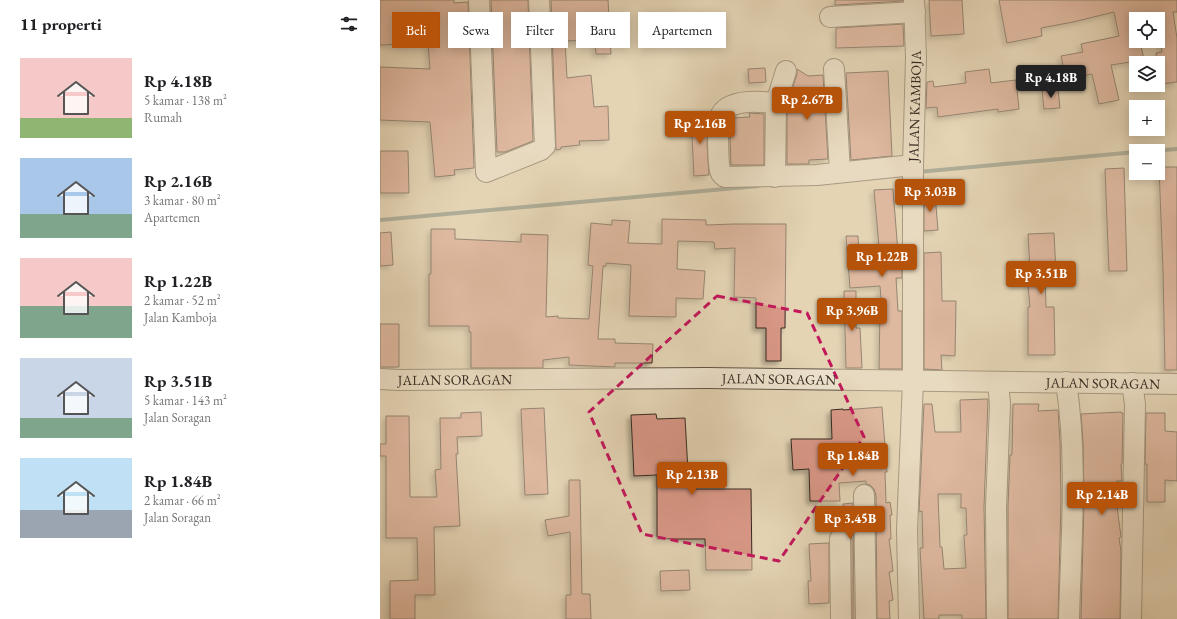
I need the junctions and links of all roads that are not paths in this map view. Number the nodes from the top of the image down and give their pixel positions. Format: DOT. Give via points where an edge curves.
graph roads {
  1 [pos="479,0"];
  2 [pos="539,0"];
  3 [pos="915,6"];
  4 [pos="830,17"];
  5 [pos="834,69"];
  6 [pos="786,72"];
  7 [pos="776,103"];
  8 [pos="840,172"];
  9 [pos="913,173"];
  10 [pos="775,177"];
  11 [pos="380,379"];
  12 [pos="913,380"];
  13 [pos="998,382"];
  14 [pos="1066,382"];
  15 [pos="1132,383"];
  16 [pos="1177,384"];
  17 [pos="864,495"];
  18 [pos="840,539"];
  19 [pos="841,619"];
  20 [pos="866,619"];
  21 [pos="909,619"];
  22 [pos="997,619"];
  23 [pos="1069,619"];
  24 [pos="1131,619"];
  1 -- 2 [label="street" via="486,172 541,150 544,146"];
  3 -- 4 [label="street"];
  3 -- 9 [label="street, JALAN KAMBOJA"];
  5 -- 8 [label="street"];
  6 -- 7 [label="street"];
  7 -- 10 [label="street"];
  7 -- 10 [label="street" via="734,104 720,117 719,132 719,165 722,176"];
  8 -- 9 [label="street"];
  8 -- 10 [label="street"];
  9 -- 12 [label="street, JALAN KAMBOJA"];
  11 -- 12 [label="street, JALAN SORAGAN"];
  12 -- 13 [label="street, JALAN SORAGAN"];
  12 -- 21 [label="street, JALAN KAMBOJA" via="907,530"];
  13 -- 14 [label="street, JALAN SORAGAN"];
  13 -- 22 [label="street" via="1000,404 996,507"];
  14 -- 15 [label="street, JALAN SORAGAN"];
  14 -- 23 [label="street" via="1072,471"];
  15 -- 16 [label="street, JALAN SORAGAN"];
  15 -- 24 [label="street" via="1135,404"];
  17 -- 20 [label="street"];
  18 -- 19 [label="street"];
}
